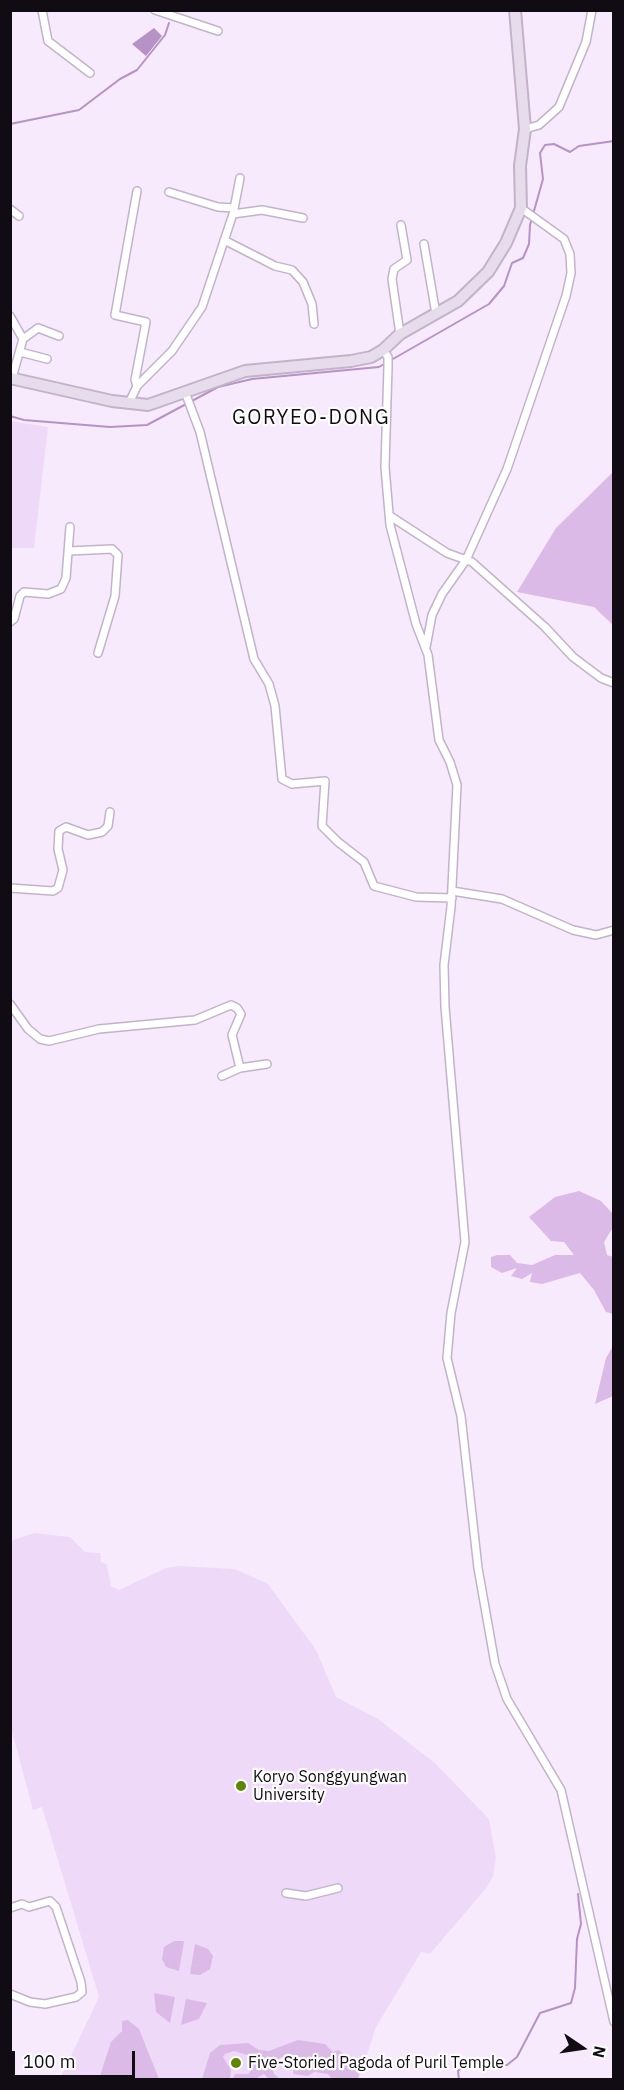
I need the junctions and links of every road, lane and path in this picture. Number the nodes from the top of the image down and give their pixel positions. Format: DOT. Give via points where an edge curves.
graph roads {
  1 [pos="42,10"];
  2 [pos="155,10"];
  3 [pos="515,10"];
  4 [pos="592,10"];
  5 [pos="172,13"];
  6 [pos="218,31"];
  7 [pos="90,73"];
  8 [pos="525,129"];
  9 [pos="240,178"];
  10 [pos="137,191"];
  11 [pos="169,192"];
  12 [pos="10,209"];
  13 [pos="233,211"];
  14 [pos="525,211"];
  15 [pos="19,216"];
  16 [pos="303,218"];
  17 [pos="401,225"];
  18 [pos="224,240"];
  19 [pos="424,244"];
  20 [pos="436,314"];
  21 [pos="10,315"];
  22 [pos="314,324"];
  23 [pos="400,334"];
  24 [pos="59,336"];
  25 [pos="23,339"];
  26 [pos="20,352"];
  27 [pos="386,353"];
  28 [pos="47,359"];
  29 [pos="11,378"];
  30 [pos="137,386"];
  31 [pos="186,394"];
  32 [pos="129,403"];
  33 [pos="390,516"];
  34 [pos="70,527"];
  35 [pos="69,551"];
  36 [pos="466,560"];
  37 [pos="10,622"];
  38 [pos="426,649"];
  39 [pos="98,653"];
  40 [pos="614,683"];
  41 [pos="110,812"];
  42 [pos="10,888"];
  43 [pos="452,895"];
  44 [pos="614,930"];
  45 [pos="10,1004"];
  46 [pos="267,1064"];
  47 [pos="240,1068"];
  48 [pos="222,1076"];
  49 [pos="338,1888"];
  50 [pos="286,1893"];
  51 [pos="10,1908"];
  52 [pos="10,1994"];
  53 [pos="614,2022"];
  1 -- 7 [label="street" via="48,41"];
  2 -- 5 [label="street"];
  3 -- 8 [label="street"];
  4 -- 8 [label="street" via="586,42 559,107 539,125"];
  5 -- 6 [label="street"];
  8 -- 14 [label="street" via="520,166"];
  9 -- 13 [label="street"];
  10 -- 30 [label="street" via="115,315 146,322"];
  11 -- 13 [label="street"];
  12 -- 15 [label="street"];
  13 -- 16 [label="street" via="262,210"];
  13 -- 18 [label="street"];
  14 -- 20 [label="street" via="482,279"];
  14 -- 36 [label="street" via="564,239 571,273 507,469"];
  17 -- 23 [label="street" via="407,260 394,269 392,279"];
  18 -- 22 [label="street" via="275,266 292,270 303,282 312,304"];
  18 -- 30 [label="street" via="202,307 172,351"];
  19 -- 20 [label="street"];
  20 -- 23 [label="street"];
  21 -- 25 [label="street"];
  23 -- 27 [label="street"];
  24 -- 25 [label="street" via="38,328"];
  25 -- 26 [label="street"];
  26 -- 28 [label="street"];
  26 -- 29 [label="street"];
  27 -- 31 [label="street" via="351,361 245,370"];
  27 -- 33 [label="street" via="385,467"];
  29 -- 32 [label="street"];
  30 -- 32 [label="street"];
  31 -- 32 [label="street" via="148,405"];
  31 -- 43 [label="street" via="227,537 254,659 269,684 275,706 282,779 292,784 325,781 322,826 364,862 374,886 416,897"];
  33 -- 36 [label="street" via="447,553"];
  33 -- 38 [label="street" via="413,614"];
  34 -- 35 [label="street"];
  35 -- 37 [label="street" via="61,589 48,594 24,592"];
  35 -- 39 [label="street" via="112,549 118,555 115,596"];
  36 -- 38 [label="street" via="432,615"];
  36 -- 40 [label="street" via="545,627 573,657"];
  38 -- 43 [label="street" via="439,740 457,785"];
  41 -- 42 [label="street" via="108,826 102,832 88,835 66,827 59,831 63,870 58,888"];
  43 -- 44 [label="street" via="502,899 573,930 596,935"];
  43 -- 53 [label="street" via="444,965 445,1007 465,1242 447,1358 461,1416 477,1557 495,1664 507,1699 561,1790"];
  45 -- 47 [label="street" via="28,1029 49,1041 99,1029 195,1020 231,1005 241,1014 232,1035"];
  46 -- 47 [label="street"];
  47 -- 48 [label="street"];
  49 -- 50 [label="street" via="306,1896"];
  51 -- 52 [label="street" via="50,1901 56,1906 82,1992 45,2004"];
}
